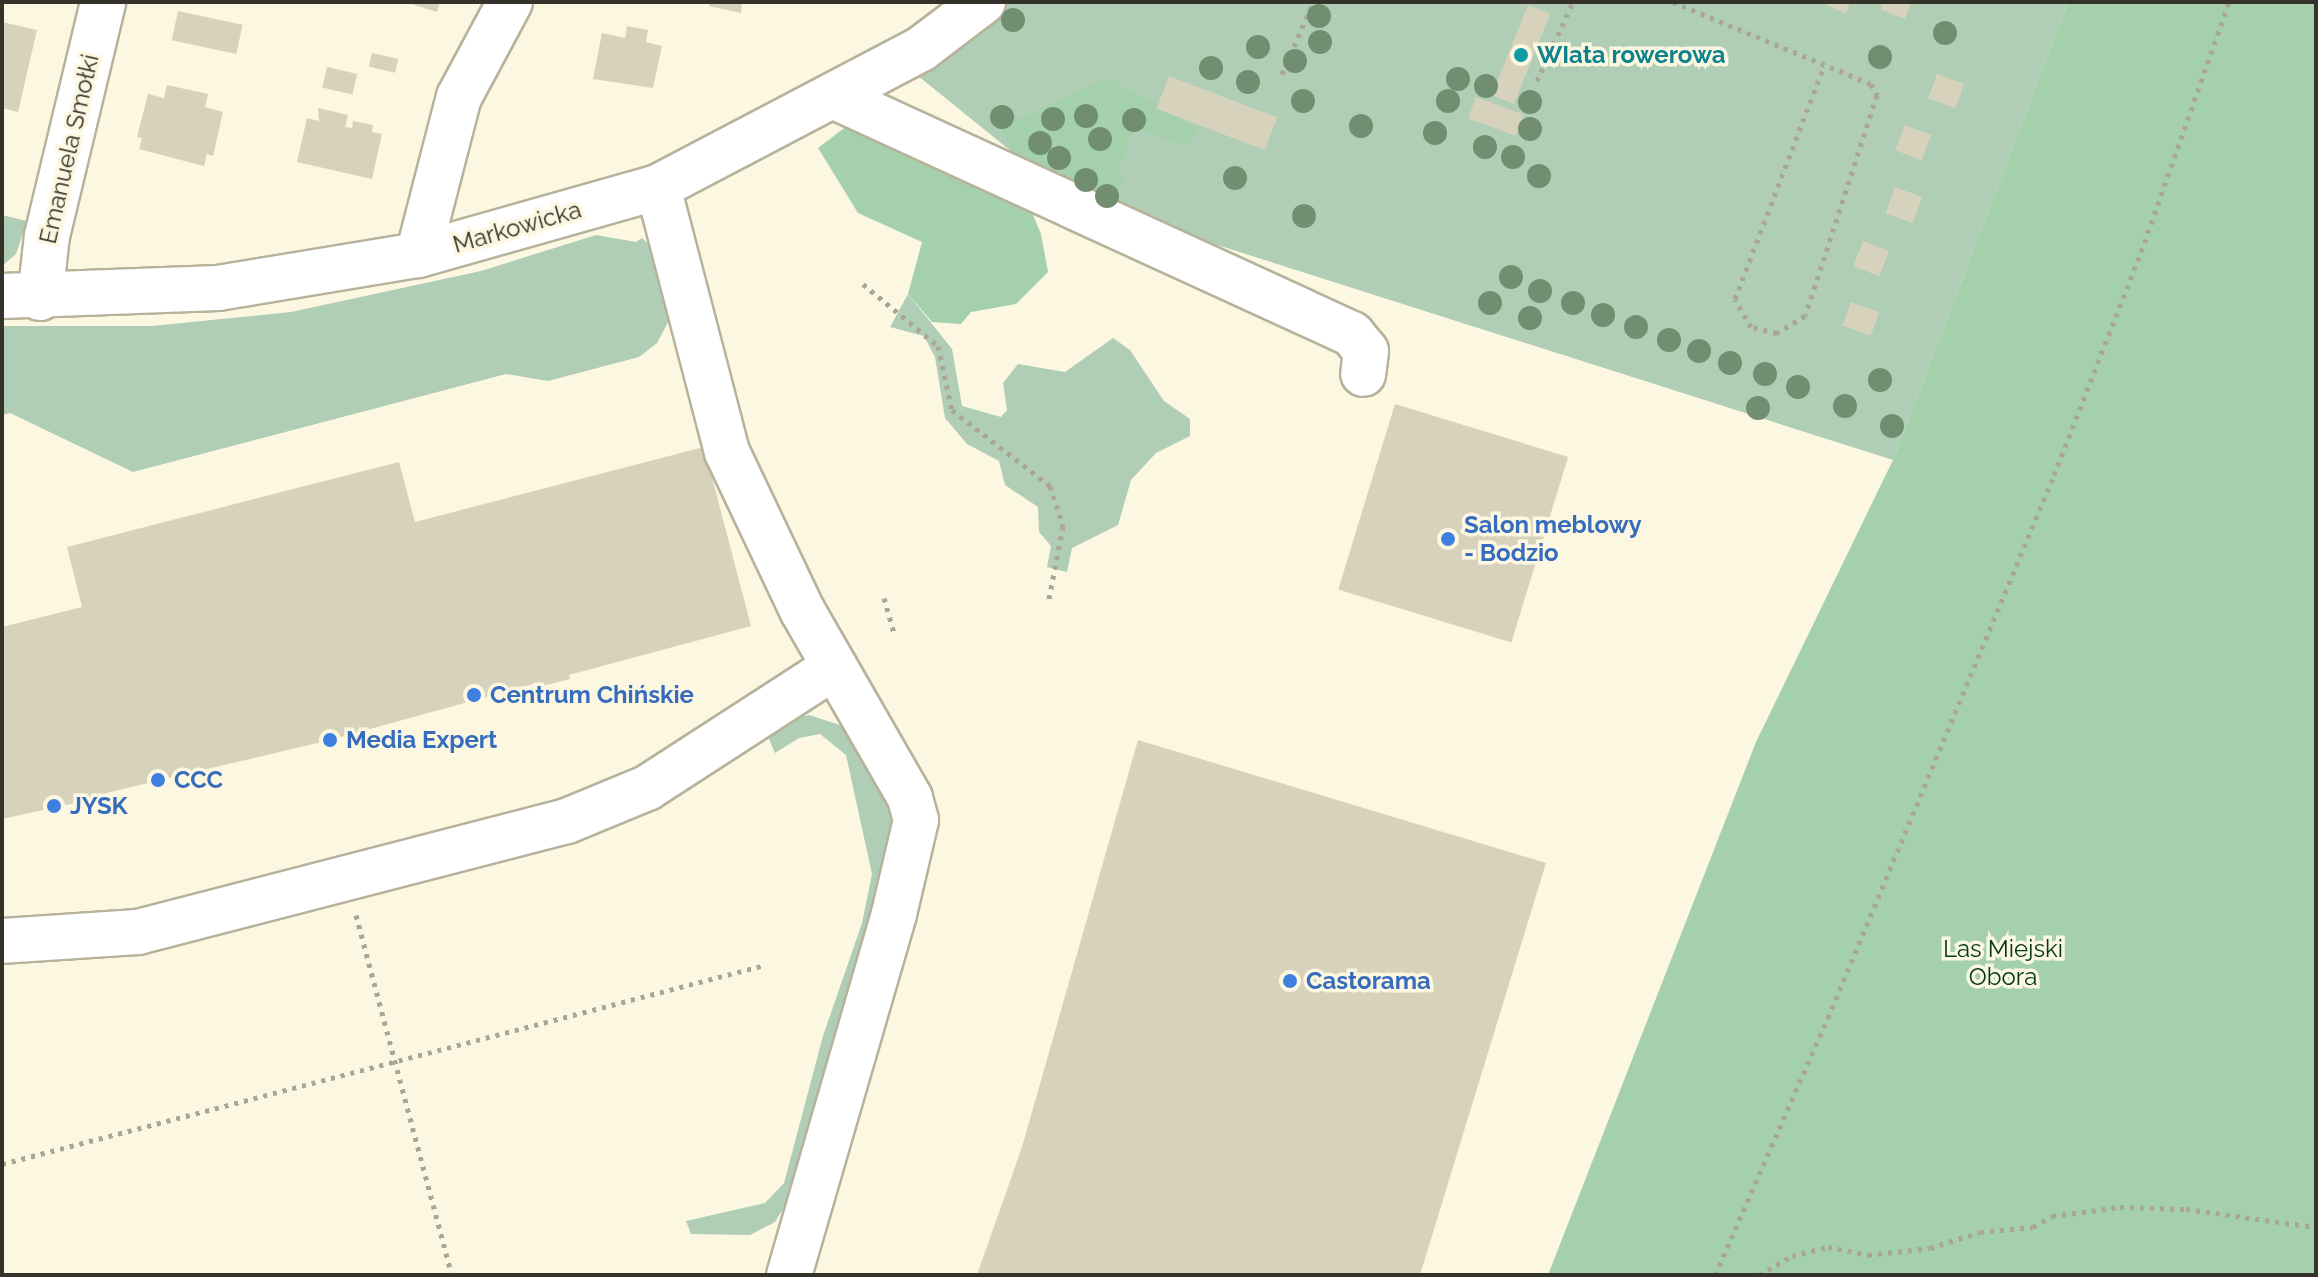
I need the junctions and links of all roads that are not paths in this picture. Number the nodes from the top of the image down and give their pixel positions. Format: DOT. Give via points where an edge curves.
graph roads {
  1 [pos="103,2"];
  2 [pos="510,2"];
  3 [pos="983,2"];
  4 [pos="835,97"];
  5 [pos="658,187"];
  6 [pos="418,255"];
  7 [pos="21,297"];
  8 [pos="1363,374"];
  9 [pos="834,667"];
  10 [pos="2,941"];
  11 [pos="789,1275"];
  1 -- 7 [label="street, Emanuela Smołki" via="47,236"];
  2 -- 6 [label="street" via="459,97"];
  3 -- 4 [label="street, Markowicka" via="921,49"];
  4 -- 5 [label="street, Markowicka"];
  4 -- 8 [label="street" via="1352,334 1366,351"];
  5 -- 6 [label="street, Markowicka"];
  5 -- 9 [label="street" via="727,452"];
  6 -- 7 [label="street, Markowicka" via="218,288"];
  9 -- 10 [label="street" via="647,788 567,821 138,932"];
  9 -- 11 [label="street" via="910,798 917,831"];
}
